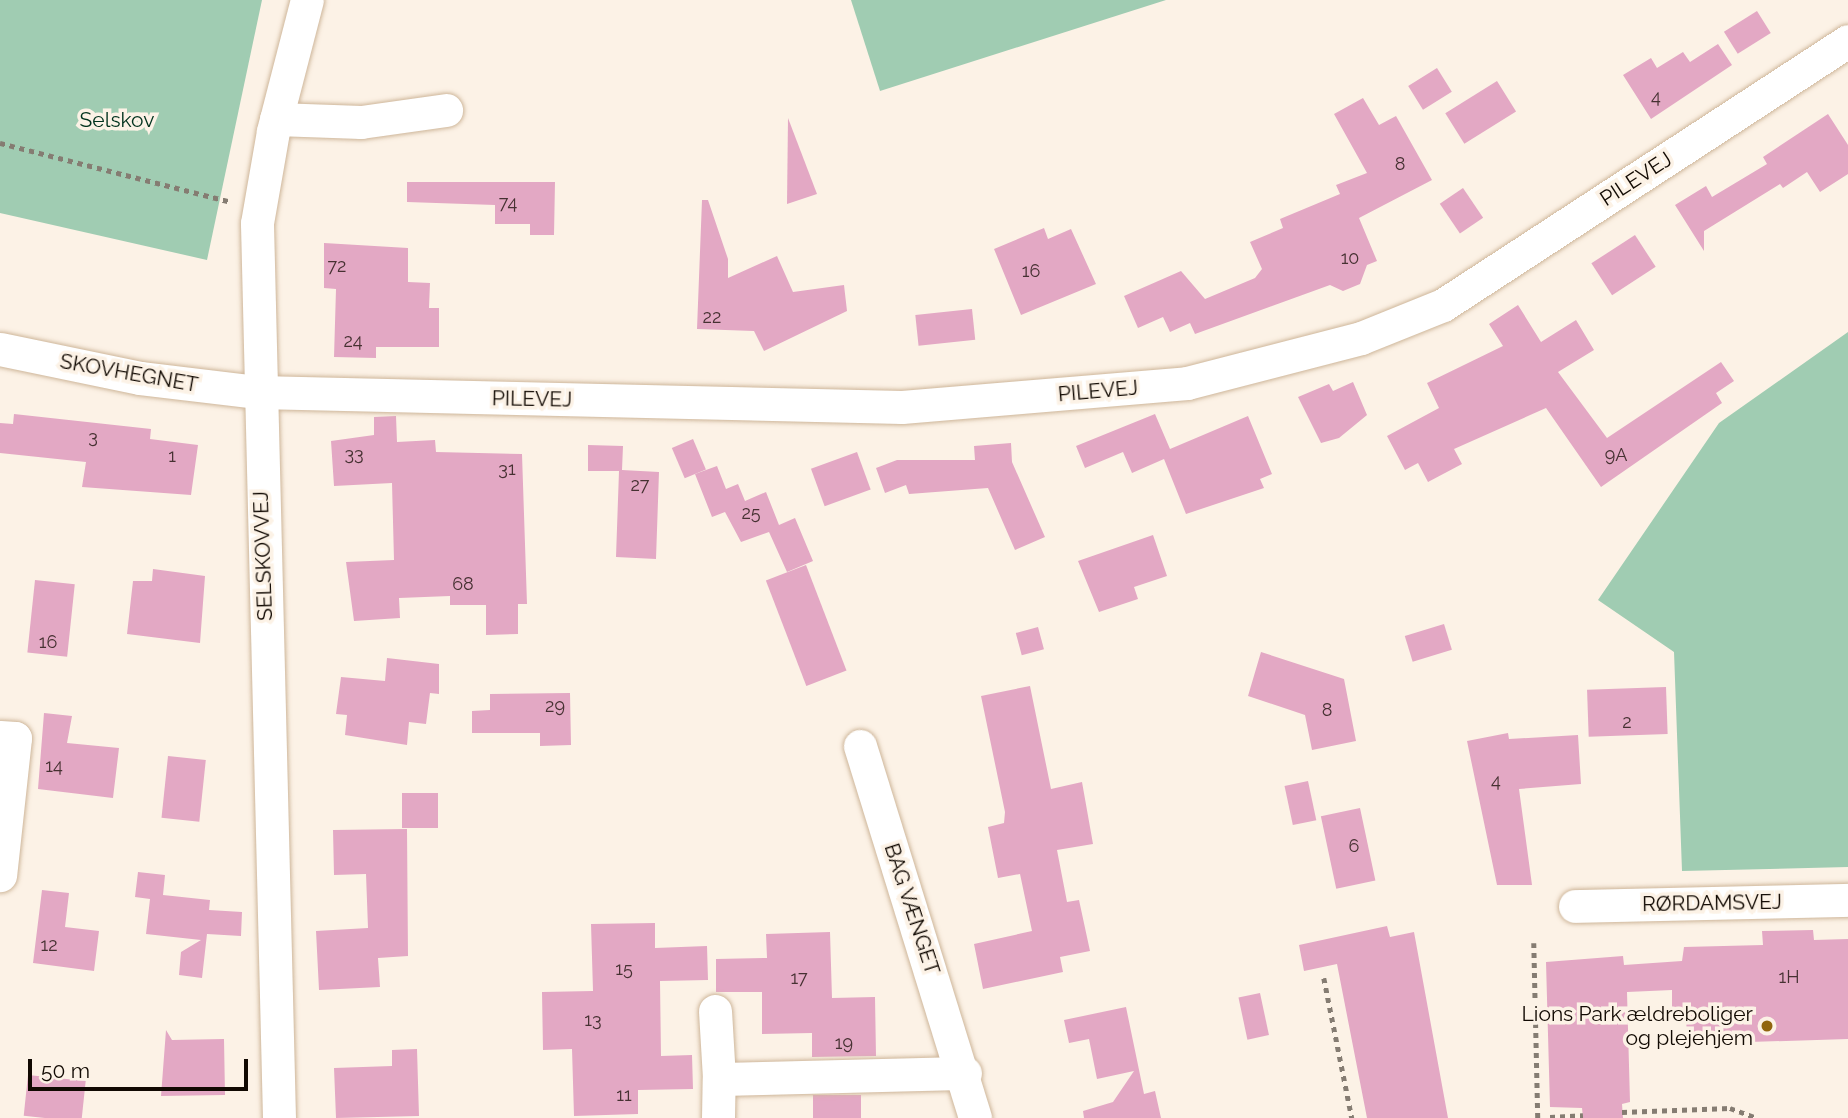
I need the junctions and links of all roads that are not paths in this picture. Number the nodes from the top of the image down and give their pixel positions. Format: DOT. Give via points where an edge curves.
graph roads {
  1 [pos="307,0"];
  2 [pos="1848,41"];
  3 [pos="446,110"];
  4 [pos="276,119"];
  5 [pos="0,349"];
  6 [pos="258,392"];
  7 [pos="0,737"];
  8 [pos="860,746"];
  9 [pos="0,875"];
  10 [pos="1848,900"];
  11 [pos="1575,906"];
  12 [pos="715,1011"];
  13 [pos="965,1073"];
  14 [pos="719,1079"];
  15 [pos="279,1118"];
  16 [pos="718,1118"];
  17 [pos="975,1118"];
  1 -- 4 [label="street, SELSKOVVEJ"];
  2 -- 6 [label="street, PILEVEJ" via="1443,305 1361,338 1187,383 902,407"];
  3 -- 4 [label="street" via="361,122"];
  4 -- 6 [label="street, SELSKOVVEJ" via="257,223"];
  5 -- 6 [label="street, SKOVHEGNET" via="140,378"];
  6 -- 15 [label="street, SELSKOVVEJ"];
  7 -- 9 [label="street" via="15,738"];
  8 -- 13 [label="street, BAG VÆNGET"];
  10 -- 11 [label="street, RØRDAMSVEJ"];
  12 -- 14 [label="street"];
  13 -- 14 [label="street"];
  13 -- 17 [label="street, BAG VÆNGET"];
  14 -- 16 [label="street"];
}
